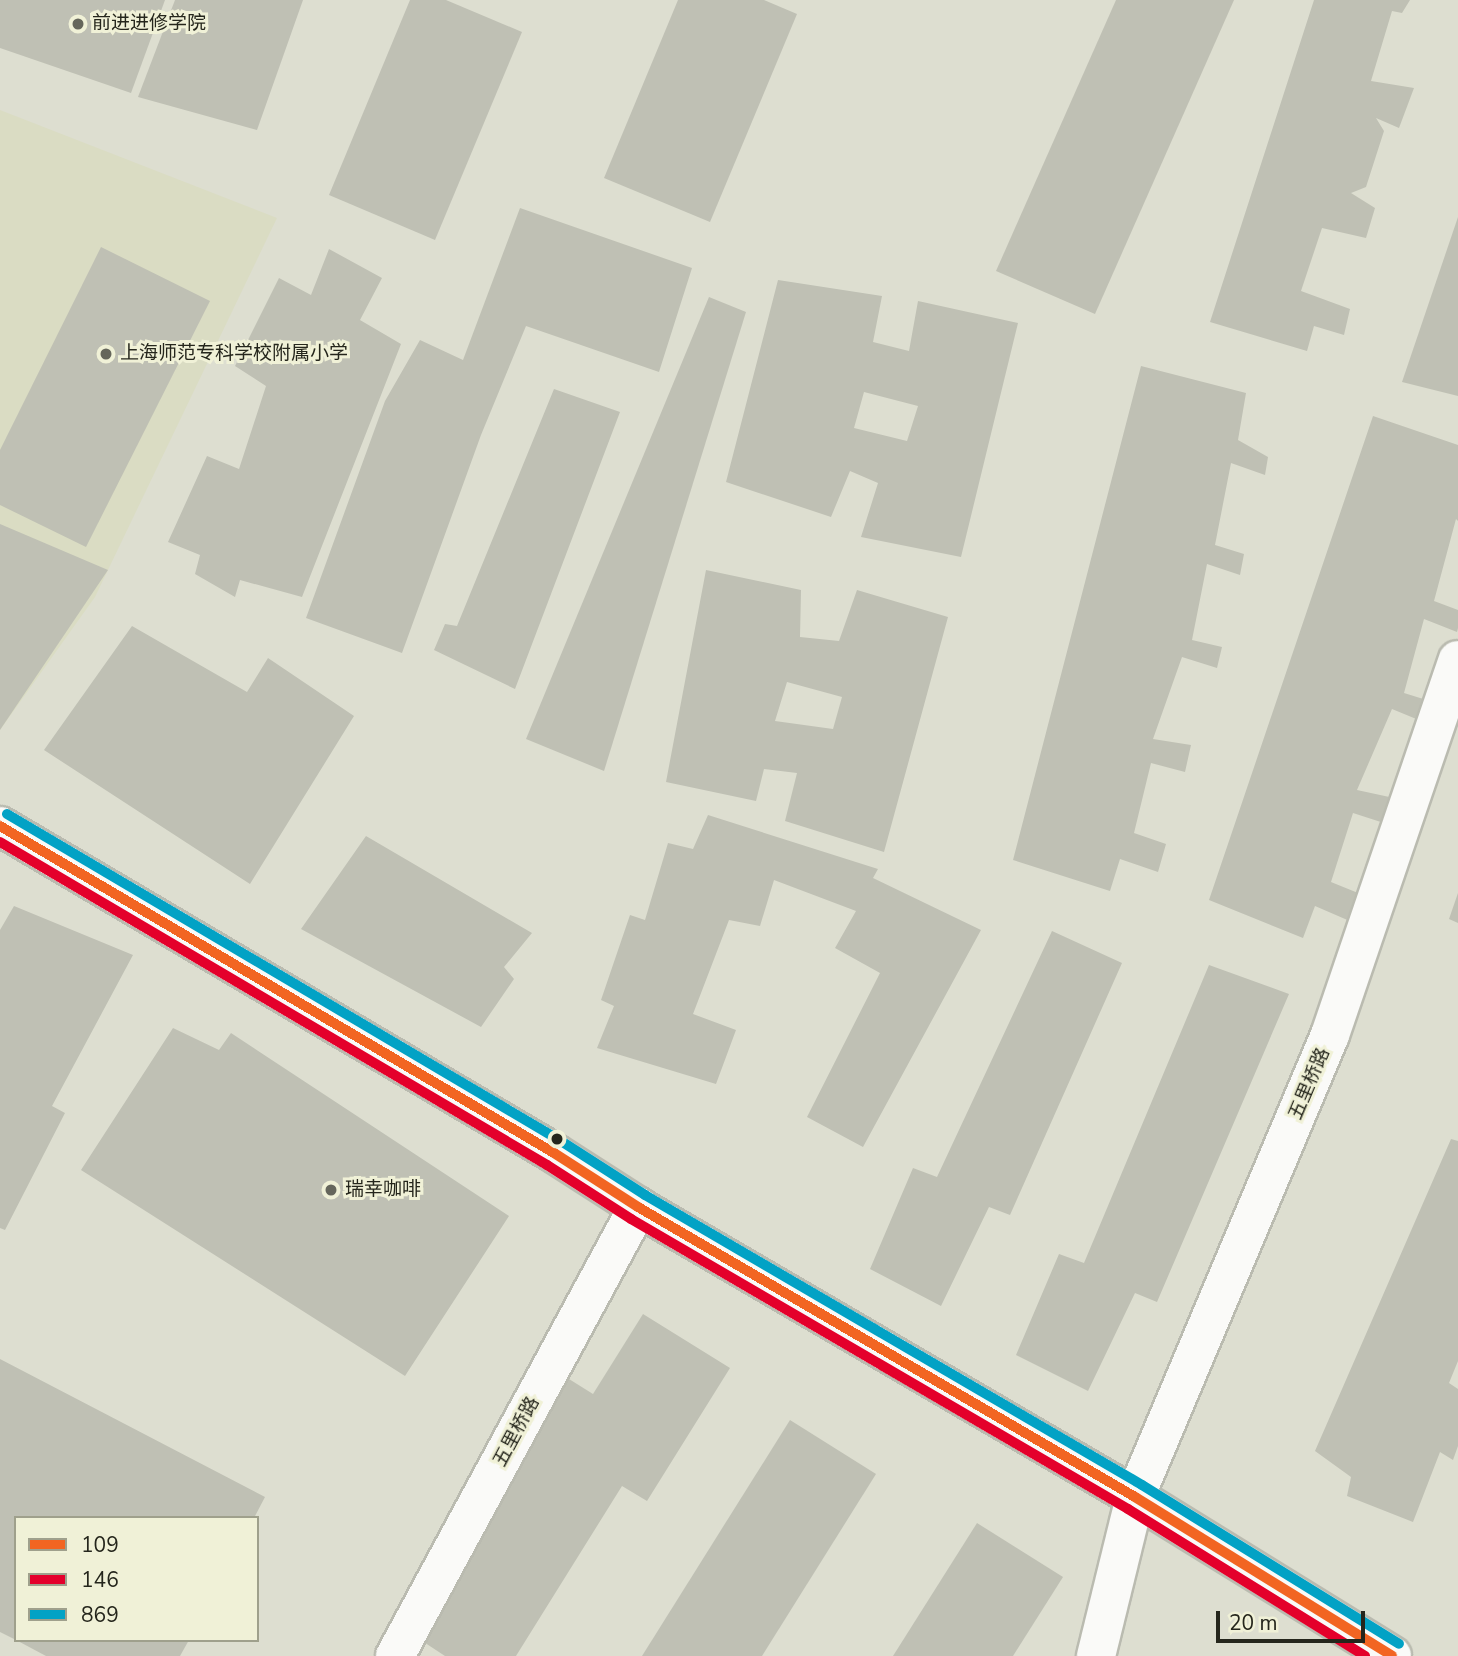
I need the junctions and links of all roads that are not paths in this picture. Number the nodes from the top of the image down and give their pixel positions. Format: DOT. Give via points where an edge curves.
graph roads {
  1 [pos="1458,660"];
  2 [pos="0,826"];
  3 [pos="638,1208"];
  4 [pos="1135,1497"];
  5 [pos="396,1656"];
  6 [pos="1097,1656"];
  7 [pos="1392,1656"];
  1 -- 4 [label="street, 五里桥路" via="1330,1035"];
  2 -- 3 [label="street" via="542,1146"];
  3 -- 4 [label="street"];
  3 -- 5 [label="street, 五里桥路"];
  4 -- 6 [label="street, 五里桥路"];
  4 -- 7 [label="street"];
}
